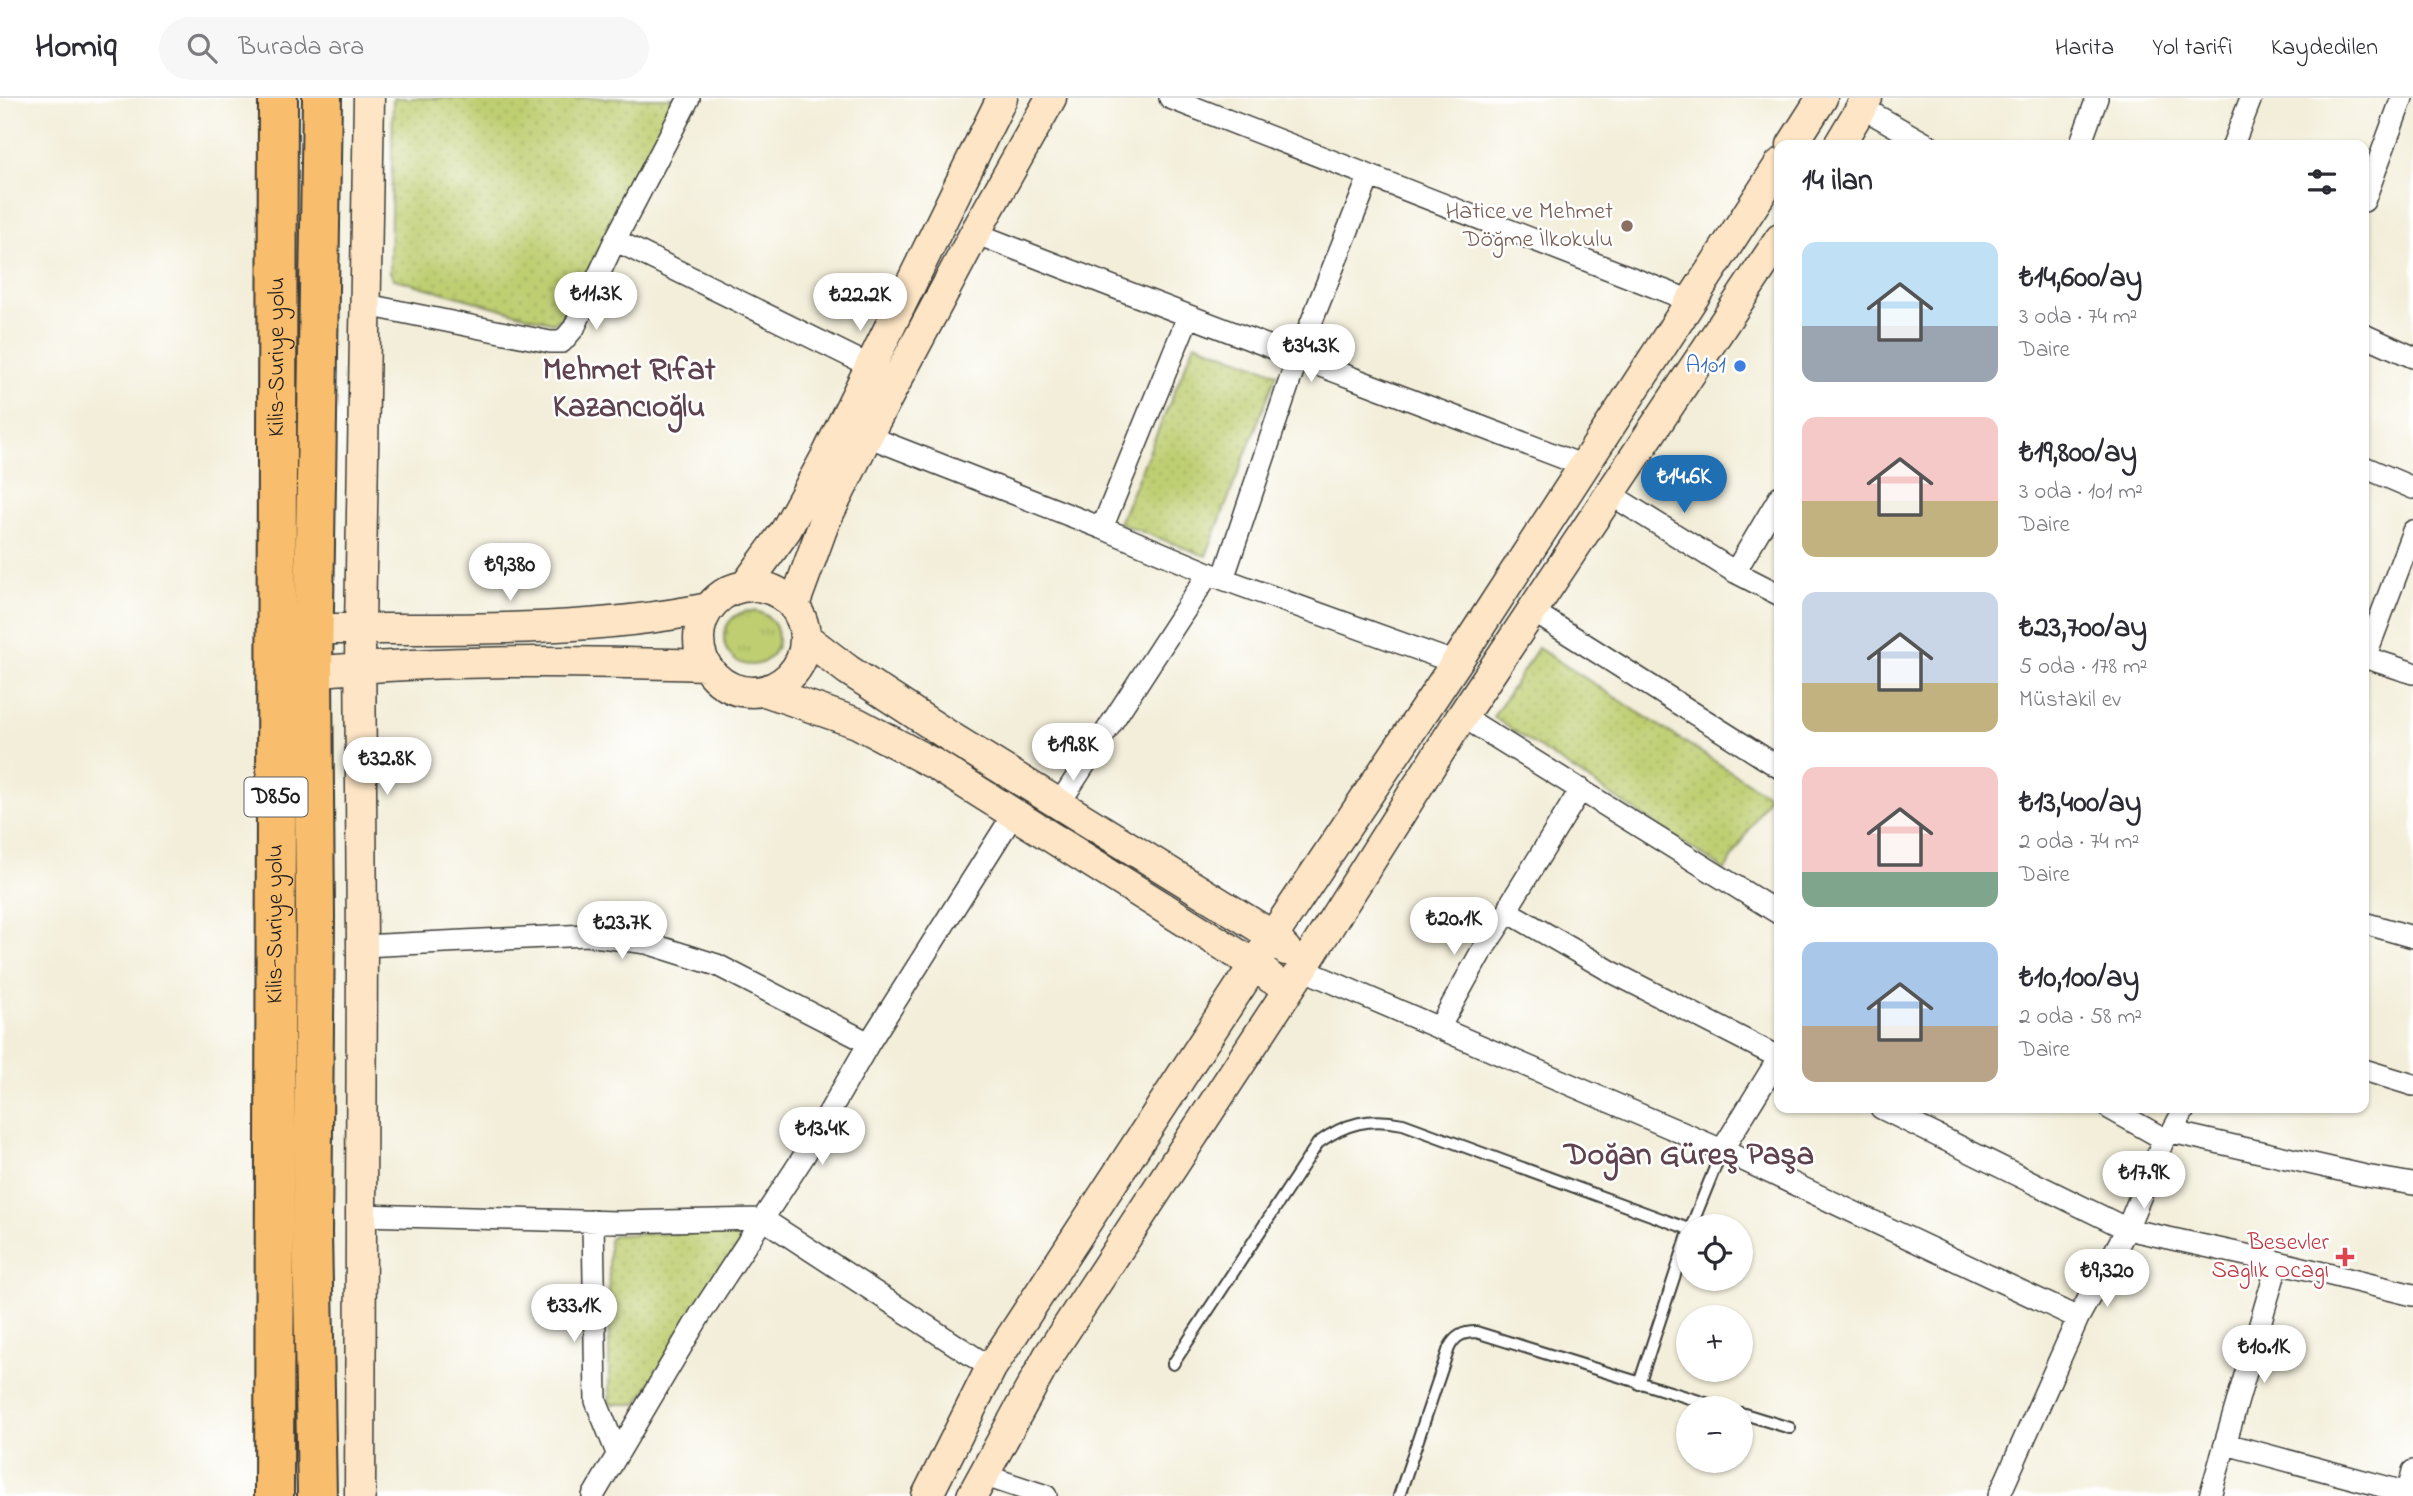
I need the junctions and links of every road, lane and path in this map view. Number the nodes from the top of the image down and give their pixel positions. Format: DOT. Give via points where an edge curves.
graph roads {
  1 [pos="278,98"];
  2 [pos="322,98"];
  3 [pos="369,98"];
  4 [pos="689,98"];
  5 [pos="1002,98"];
  6 [pos="1051,98"];
  7 [pos="1170,98"];
  8 [pos="1822,98"];
  9 [pos="2097,98"];
  10 [pos="2251,98"];
  11 [pos="2402,98"];
  12 [pos="1864,103"];
  13 [pos="1794,140"];
  14 [pos="1842,140"];
  15 [pos="1920,140"];
  16 [pos="2082,140"];
  17 [pos="2235,140"];
  18 [pos="1774,172"];
  19 [pos="1369,177"];
  20 [pos="2369,187"];
  21 [pos="975,233"];
  22 [pos="615,240"];
  23 [pos="1774,248"];
  24 [pos="1691,301"];
  25 [pos="367,305"];
  26 [pos="1188,317"];
  27 [pos="2369,337"];
  28 [pos="1298,356"];
  29 [pos="2413,357"];
  30 [pos="872,367"];
  31 [pos="867,436"];
  32 [pos="1584,466"];
  33 [pos="2369,469"];
  34 [pos="2413,488"];
  35 [pos="1610,494"];
  36 [pos="1774,506"];
  37 [pos="1102,528"];
  38 [pos="2413,531"];
  39 [pos="1735,572"];
  40 [pos="1216,576"];
  41 [pos="746,585"];
  42 [pos="2403,589"];
  43 [pos="1774,592"];
  44 [pos="794,605"];
  45 [pos="709,608"];
  46 [pos="1534,612"];
  47 [pos="314,629"];
  48 [pos="360,629"];
  49 [pos="806,638"];
  50 [pos="2369,651"];
  51 [pos="2369,659"];
  52 [pos="1456,663"];
  53 [pos="706,665"];
  54 [pos="361,667"];
  55 [pos="313,672"];
  56 [pos="2413,673"];
  57 [pos="765,691"];
  58 [pos="1462,716"];
  59 [pos="1774,764"];
  60 [pos="1581,789"];
  61 [pos="1059,804"];
  62 [pos="1013,815"];
  63 [pos="1774,910"];
  64 [pos="1509,911"];
  65 [pos="2369,924"];
  66 [pos="1273,936"];
  67 [pos="2413,937"];
  68 [pos="362,946"];
  69 [pos="1255,965"];
  70 [pos="1294,979"];
  71 [pos="1439,1028"];
  72 [pos="869,1043"];
  73 [pos="1774,1054"];
  74 [pos="1774,1065"];
  75 [pos="2369,1072"];
  76 [pos="2413,1085"];
  77 [pos="1891,1113"];
  78 [pos="2120,1113"];
  79 [pos="2182,1113"];
  80 [pos="2168,1135"];
  81 [pos="1722,1150"];
  82 [pos="2413,1184"];
  83 [pos="1695,1214"];
  84 [pos="361,1215"];
  85 [pos="763,1219"];
  86 [pos="593,1221"];
  87 [pos="1676,1224"];
  88 [pos="2127,1229"];
  89 [pos="2278,1262"];
  90 [pos="1676,1269"];
  91 [pos="2413,1295"];
  92 [pos="2078,1318"];
  93 [pos="1173,1364"];
  94 [pos="991,1368"];
  95 [pos="1639,1384"];
  96 [pos="1680,1396"];
  97 [pos="1753,1417"];
  98 [pos="1790,1428"];
  99 [pos="2226,1444"];
  100 [pos="617,1453"];
  101 [pos="2413,1471"];
  102 [pos="978,1486"];
  103 [pos="2408,1494"];
  104 [pos="274,1496"];
  105 [pos="317,1496"];
  106 [pos="360,1496"];
  107 [pos="593,1496"];
  108 [pos="927,1496"];
  109 [pos="1046,1496"];
  110 [pos="1399,1496"];
  111 [pos="1998,1496"];
  112 [pos="2210,1496"];
  1 -- 104 [label="highway, Kilis-Suriye yolu / D850"];
  2 -- 47 [label="highway, D850"];
  3 -- 25 [label="street"];
  4 -- 22 [label="street"];
  5 -- 30 [label="street"];
  6 -- 21 [label="street"];
  7 -- 19 [label="street"];
  8 -- 13 [label="street"];
  9 -- 16 [label="street"];
  10 -- 17 [label="street"];
  11 -- 20 [label="street"];
  12 -- 14 [label="street"];
  12 -- 15 [label="street"];
  18 -- 24 [label="street"];
  19 -- 24 [label="street"];
  19 -- 28 [label="street"];
  21 -- 26 [label="street"];
  21 -- 31 [label="street"];
  22 -- 25 [label="street" via="574,328 562,342"];
  22 -- 30 [label="street"];
  23 -- 35 [label="street"];
  24 -- 32 [label="street"];
  25 -- 48 [label="street"];
  26 -- 28 [label="street"];
  26 -- 37 [label="street"];
  27 -- 29 [label="street"];
  28 -- 32 [label="street"];
  28 -- 40 [label="street"];
  30 -- 41 [label="street" via="786,530"];
  31 -- 37 [label="street"];
  31 -- 44 [label="street" via="824,523"];
  32 -- 52 [label="street"];
  33 -- 34 [label="street"];
  35 -- 39 [label="street"];
  35 -- 46 [label="street"];
  36 -- 39 [label="street"];
  37 -- 40 [label="street"];
  38 -- 42 [label="street"];
  39 -- 43 [label="street"];
  40 -- 52 [label="street"];
  40 -- 61 [label="street"];
  41 -- 44 [label="street" via="764,586"];
  41 -- 45 [label="street" via="719,597"];
  42 -- 50 [label="street"];
  44 -- 49 [label="street"];
  45 -- 48 [label="street" via="655,618 528,629"];
  45 -- 53 [label="street" via="699,636"];
  46 -- 58 [label="street"];
  46 -- 59 [label="street"];
  47 -- 48 [label="street"];
  47 -- 55 [label="highway, D850"];
  48 -- 54 [label="street"];
  49 -- 57 [label="street" via="795,671"];
  49 -- 61 [label="street" via="848,670"];
  51 -- 56 [label="street"];
  52 -- 66 [label="street"];
  53 -- 54 [label="street" via="549,661"];
  53 -- 57 [label="street" via="731,688"];
  54 -- 55 [label="street"];
  54 -- 68 [label="street"];
  55 -- 105 [label="highway, D850" via="312,1233"];
  57 -- 62 [label="street" via="857,723 936,765"];
  58 -- 60 [label="street"];
  58 -- 70 [label="street"];
  60 -- 63 [label="street"];
  60 -- 64 [label="street"];
  61 -- 66 [label="street"];
  62 -- 69 [label="street"];
  62 -- 72 [label="street"];
  64 -- 71 [label="street"];
  64 -- 73 [label="street" via="1612,972"];
  65 -- 67 [label="street"];
  66 -- 69 [label="street"];
  66 -- 70 [label="street"];
  68 -- 72 [label="street" via="587,935 648,943 717,965"];
  68 -- 84 [label="street"];
  69 -- 70 [label="street"];
  69 -- 94 [label="street"];
  70 -- 71 [label="street"];
  70 -- 102 [label="street" via="1049,1355"];
  71 -- 81 [label="street"];
  72 -- 85 [label="street"];
  74 -- 81 [label="street"];
  75 -- 76 [label="street"];
  77 -- 88 [label="street"];
  78 -- 80 [label="street"];
  79 -- 80 [label="street"];
  80 -- 82 [label="street"];
  80 -- 88 [label="street"];
  81 -- 83 [label="lane"];
  81 -- 92 [label="street"];
  84 -- 86 [label="street"];
  84 -- 106 [label="street"];
  85 -- 86 [label="street"];
  85 -- 94 [label="street"];
  85 -- 100 [label="street"];
  86 -- 100 [label="street" via="596,1401"];
  87 -- 93 [label="lane" via="1403,1124 1354,1124 1318,1143"];
  88 -- 89 [label="street"];
  88 -- 92 [label="street"];
  89 -- 91 [label="street"];
  89 -- 99 [label="street"];
  90 -- 95 [label="lane"];
  92 -- 111 [label="street"];
  94 -- 108 [label="street"];
  95 -- 96 [label="lane"];
  95 -- 110 [label="lane" via="1476,1332 1462,1334 1450,1348"];
  97 -- 98 [label="lane"];
  99 -- 103 [label="street"];
  99 -- 112 [label="street"];
  100 -- 107 [label="street"];
  101 -- 103 [label="street"];
  102 -- 109 [label="street"];
}
